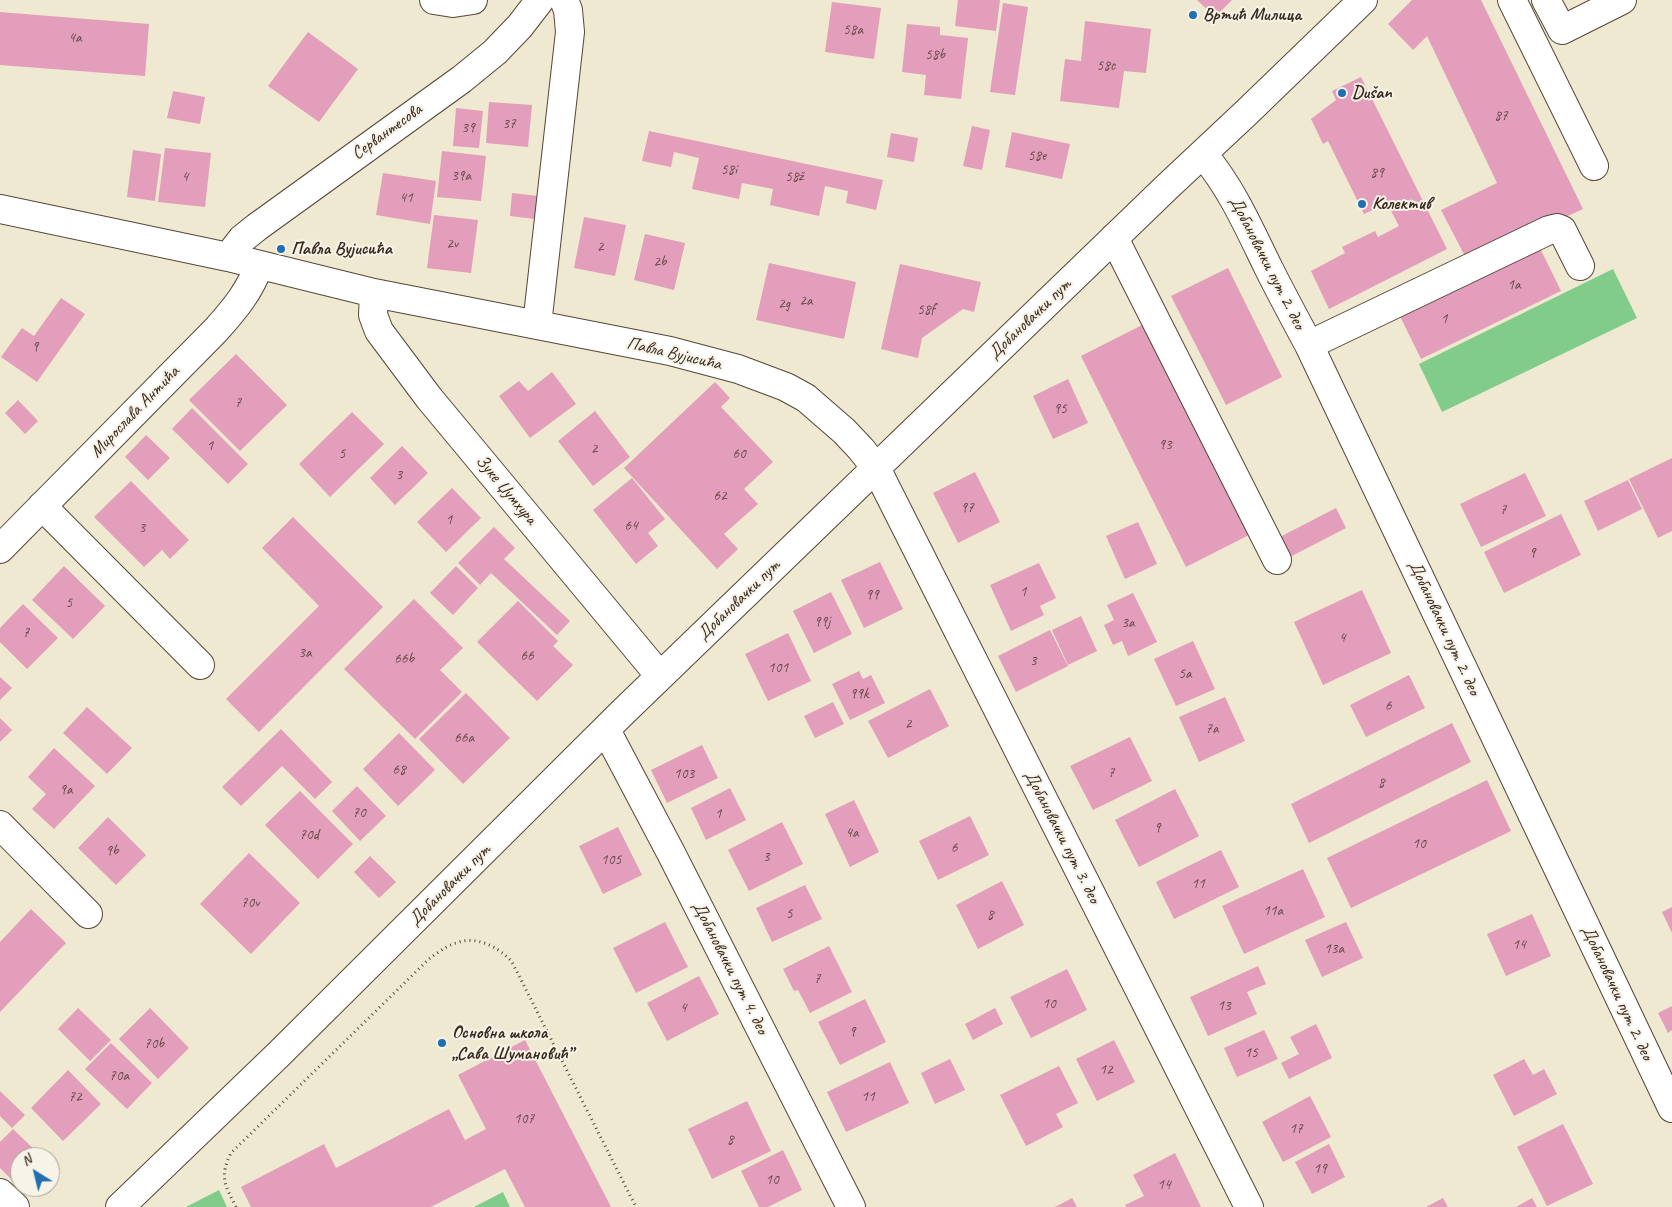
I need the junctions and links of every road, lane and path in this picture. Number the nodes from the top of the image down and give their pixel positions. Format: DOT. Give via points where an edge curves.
graph roads {
  1 [pos="434,0"];
  2 [pos="473,0"];
  3 [pos="540,0"];
  4 [pos="564,0"];
  5 [pos="1363,0"];
  6 [pos="1512,0"];
  7 [pos="1546,0"];
  8 [pos="1622,0"];
  9 [pos="1203,154"];
  10 [pos="1594,166"];
  11 [pos="0,209"];
  12 [pos="1114,238"];
  13 [pos="228,257"];
  14 [pos="259,265"];
  15 [pos="1580,266"];
  16 [pos="374,293"];
  17 [pos="537,325"];
  18 [pos="1309,345"];
  19 [pos="876,468"];
  20 [pos="42,506"];
  21 [pos="0,549"];
  22 [pos="1277,560"];
  23 [pos="200,665"];
  24 [pos="660,676"];
  25 [pos="606,730"];
  26 [pos="0,825"];
  27 [pos="88,914"];
  28 [pos="1672,1108"];
  29 [pos="0,1193"];
  30 [pos="15,1207"];
  31 [pos="120,1207"];
  32 [pos="236,1207"];
  33 [pos="636,1207"];
  34 [pos="851,1207"];
  35 [pos="1249,1207"];
  1 -- 2 [label="street" via="453,3"];
  3 -- 13 [label="street, Сервантесова" via="520,26 488,57 257,227"];
  4 -- 17 [label="street" via="570,32"];
  5 -- 9 [label="street, Добановачки пут"];
  6 -- 10 [label="street"];
  7 -- 8 [label="street" via="1562,30"];
  9 -- 12 [label="street, Добановачки пут"];
  9 -- 18 [label="street, Добановачки пут 2. део" via="1235,198"];
  11 -- 13 [label="street, Павла Вујисића"];
  12 -- 19 [label="street, Добановачки пут"];
  12 -- 22 [label="street"];
  13 -- 14 [label="street, Павла Вујисића"];
  14 -- 16 [label="street, Павла Вујисића"];
  14 -- 20 [label="street, Мирослава Антића" via="249,288 221,324"];
  15 -- 18 [label="street" via="1562,230 1549,230"];
  16 -- 17 [label="street, Павла Вујисића"];
  16 -- 24 [label="street, Зуке Џумхура" via="373,315 384,338 429,398"];
  17 -- 19 [label="street, Павла Вујисића" via="670,351 786,387 822,411"];
  18 -- 28 [label="street, Добановачки пут 2. део"];
  19 -- 24 [label="street, Добановачки пут"];
  19 -- 35 [label="street, Добановачки пут 3. део"];
  20 -- 21 [label="street, Мирослава Антића"];
  20 -- 23 [label="street"];
  24 -- 25 [label="street, Добановачки пут"];
  25 -- 31 [label="street, Добановачки пут"];
  25 -- 34 [label="street, Добановачки пут 4. део"];
  26 -- 27 [label="street"];
  29 -- 30 [label="street"];
  32 -- 33 [label="path" via="223,1173 231,1153 429,959 457,942 467,940 493,946 512,962"];
}
